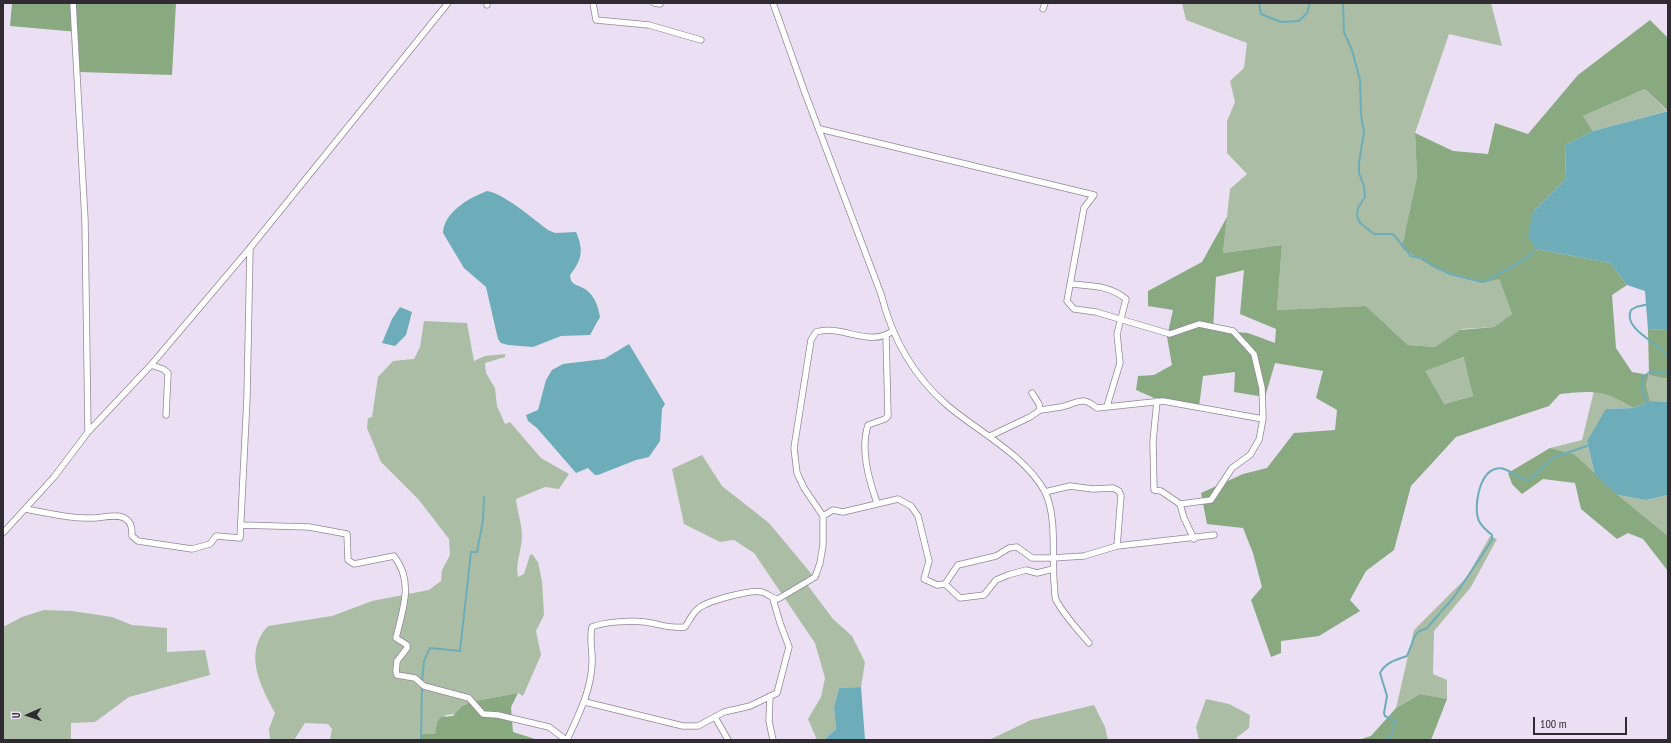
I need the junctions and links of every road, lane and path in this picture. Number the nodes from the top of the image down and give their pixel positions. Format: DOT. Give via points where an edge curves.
graph roads {
  1 [pos="72,3"];
  2 [pos="448,3"];
  3 [pos="593,3"];
  4 [pos="773,3"];
  5 [pos="701,40"];
  6 [pos="820,129"];
  7 [pos="250,248"];
  8 [pos="1070,284"];
  9 [pos="1121,318"];
  10 [pos="892,331"];
  11 [pos="886,335"];
  12 [pos="151,365"];
  13 [pos="1032,393"];
  14 [pos="1157,401"];
  15 [pos="1107,406"];
  16 [pos="1040,410"];
  17 [pos="166,414"];
  18 [pos="1263,419"];
  19 [pos="88,432"];
  20 [pos="990,436"];
  21 [pos="1045,492"];
  22 [pos="877,503"];
  23 [pos="1180,504"];
  24 [pos="25,509"];
  25 [pos="822,516"];
  26 [pos="241,525"];
  27 [pos="3,533"];
  28 [pos="1214,536"];
  29 [pos="1194,539"];
  30 [pos="1117,546"];
  31 [pos="1052,558"];
  32 [pos="1053,569"];
  33 [pos="945,584"];
  34 [pos="773,599"];
  35 [pos="1089,644"];
  36 [pos="770,696"];
  37 [pos="585,702"];
  38 [pos="715,717"];
  39 [pos="567,740"];
  40 [pos="728,740"];
  41 [pos="773,740"];
  1 -- 19 [label="street" via="85,220"];
  2 -- 7 [label="street"];
  3 -- 5 [label="street" via="596,20 649,26"];
  4 -- 6 [label="street"];
  6 -- 8 [label="street" via="1094,195 1084,208"];
  6 -- 10 [label="street" via="881,294"];
  7 -- 12 [label="street"];
  7 -- 26 [label="street"];
  8 -- 9 [label="street" via="1067,302 1074,309"];
  8 -- 9 [label="street" via="1106,287 1117,291 1126,299"];
  9 -- 15 [label="street" via="1117,334 1120,363"];
  9 -- 18 [label="street" via="1170,334 1199,324 1233,331 1254,354 1262,388"];
  10 -- 11 [label="street"];
  10 -- 20 [label="street" via="906,358 932,390"];
  11 -- 22 [label="street" via="888,416 868,425 866,432 869,480"];
  11 -- 25 [label="street" via="872,338 826,329 816,332 811,340 794,448 797,473"];
  12 -- 17 [label="street" via="168,373"];
  12 -- 19 [label="street"];
  13 -- 16 [label="street"];
  14 -- 15 [label="street"];
  14 -- 18 [label="street"];
  14 -- 23 [label="street" via="1153,440 1154,490 1161,491"];
  15 -- 16 [label="street" via="1097,408 1088,401 1080,400 1065,406"];
  16 -- 20 [label="street"];
  18 -- 23 [label="street" via="1259,440 1250,455 1232,468 1211,500"];
  19 -- 24 [label="street" via="54,477"];
  20 -- 21 [label="street" via="1032,474"];
  21 -- 30 [label="street" via="1070,486 1113,488 1119,491 1121,496"];
  21 -- 31 [label="street" via="1051,516"];
  22 -- 25 [label="street" via="843,512 833,510"];
  22 -- 33 [label="street" via="898,499 911,506 918,516 929,561 924,579 937,585"];
  23 -- 29 [label="street"];
  24 -- 26 [label="street" via="67,517 120,517 128,520 132,536 138,540 192,549 210,544 216,536 240,538"];
  24 -- 27 [label="street"];
  25 -- 34 [label="street" via="823,545 815,576 778,599"];
  26 -- 39 [label="street" via="309,527 346,534 348,560 354,564 394,556 403,569 406,584 396,638 407,645 407,648 397,661 397,675 415,678 424,686 468,698 483,714 549,727"];
  28 -- 29 [label="street"];
  29 -- 30 [label="street"];
  30 -- 31 [label="street" via="1084,556"];
  31 -- 32 [label="street"];
  31 -- 33 [label="street" via="1032,558 1017,547 1009,548 996,556 958,565"];
  32 -- 33 [label="street" via="1037,573 1026,570 1008,575 996,580 984,595 960,598"];
  32 -- 35 [label="street" via="1056,599"];
  34 -- 36 [label="street" via="789,647 777,693"];
  34 -- 37 [label="street" via="762,592 755,592 709,603 699,608 684,627 670,629 644,622 610,623 592,627 589,638 592,664"];
  36 -- 38 [label="street" via="750,706 724,712"];
  36 -- 41 [label="street" via="769,722"];
  37 -- 38 [label="street" via="684,726 698,726"];
  37 -- 39 [label="street"];
  38 -- 40 [label="street"];
}
